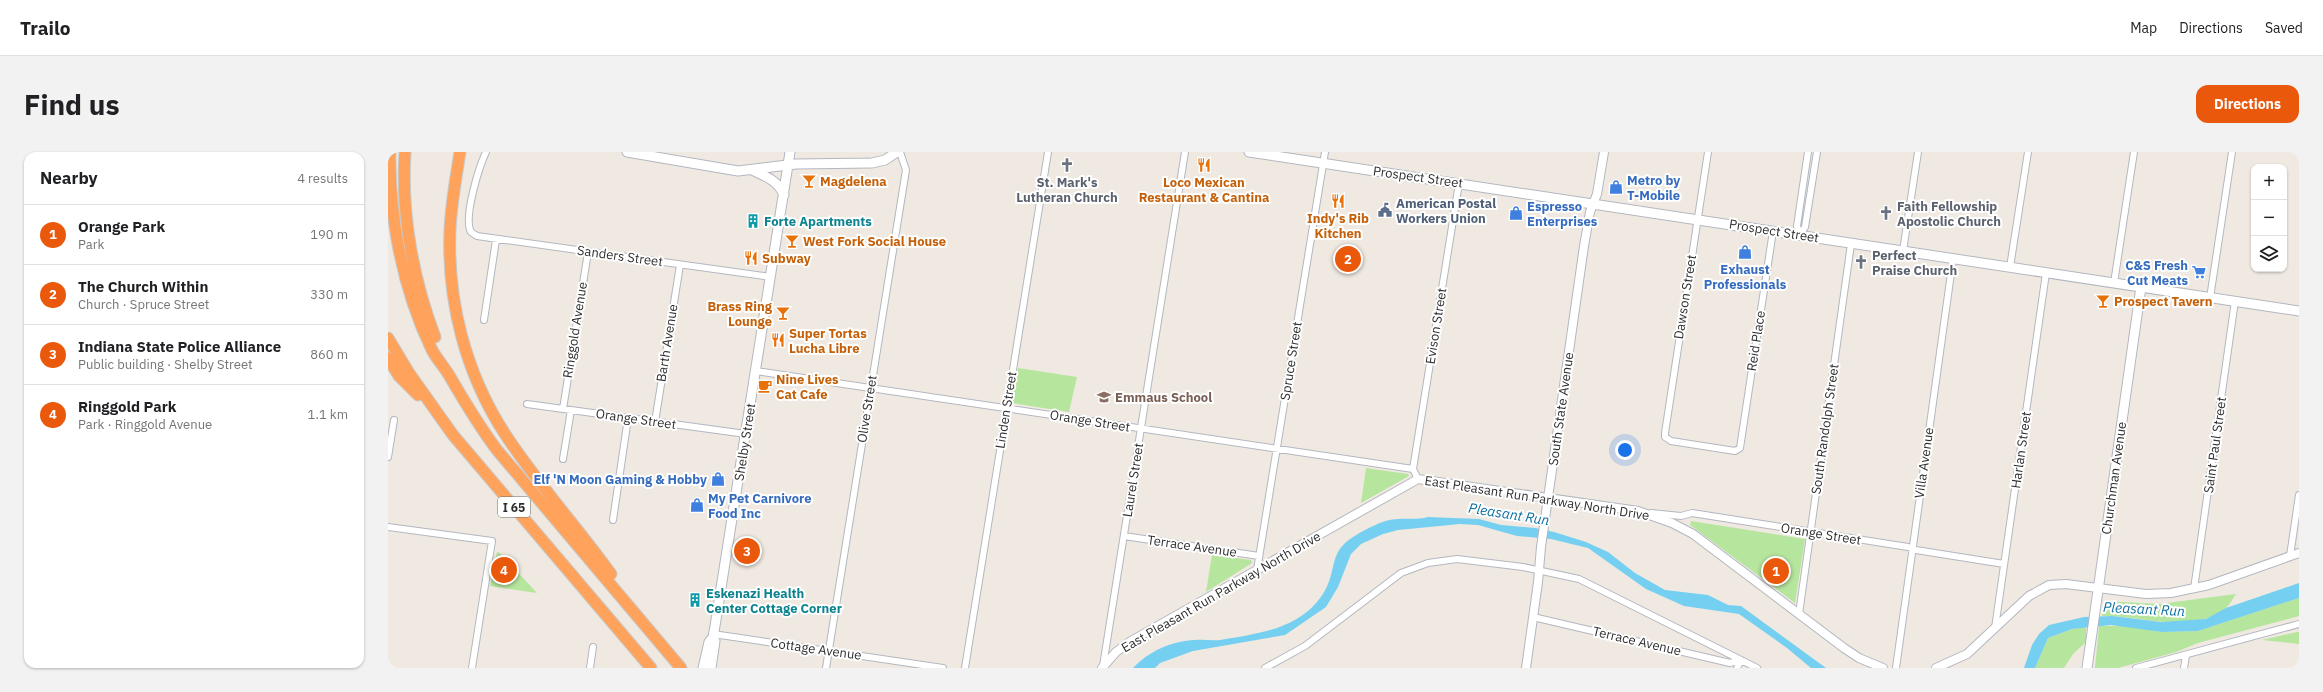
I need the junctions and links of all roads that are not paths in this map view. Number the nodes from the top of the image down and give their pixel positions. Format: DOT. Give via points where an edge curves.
graph roads {
  1 [pos="390,152"];
  2 [pos="405,152"];
  3 [pos="460,152"];
  4 [pos="486,152"];
  5 [pos="627,152"];
  6 [pos="790,152"];
  7 [pos="898,152"];
  8 [pos="1048,152"];
  9 [pos="1185,152"];
  10 [pos="1249,152"];
  11 [pos="1324,152"];
  12 [pos="1604,152"];
  13 [pos="1708,152"];
  14 [pos="1808,152"];
  15 [pos="1816,152"];
  16 [pos="1918,152"];
  17 [pos="2028,152"];
  18 [pos="2134,152"];
  19 [pos="2232,152"];
  20 [pos="638,153"];
  21 [pos="1322,163"];
  22 [pos="788,165"];
  23 [pos="752,170"];
  24 [pos="1459,183"];
  25 [pos="784,195"];
  26 [pos="1593,203"];
  27 [pos="1698,219"];
  28 [pos="1772,231"];
  29 [pos="1800,235"];
  30 [pos="496,240"];
  31 [pos="1852,244"];
  32 [pos="1903,251"];
  33 [pos="588,252"];
  34 [pos="1953,259"];
  35 [pos="680,265"];
  36 [pos="2010,267"];
  37 [pos="2046,273"];
  38 [pos="771,277"];
  39 [pos="2114,283"];
  40 [pos="2141,287"];
  41 [pos="2210,298"];
  42 [pos="2235,301"];
  43 [pos="2299,311"];
  44 [pos="484,320"];
  45 [pos="388,338"];
  46 [pos="388,358"];
  47 [pos="756,371"];
  48 [pos="448,374"];
  49 [pos="871,388"];
  50 [pos="527,404"];
  51 [pos="1006,408"];
  52 [pos="563,409"];
  53 [pos="570,410"];
  54 [pos="438,415"];
  55 [pos="628,418"];
  56 [pos="394,420"];
  57 [pos="655,422"];
  58 [pos="1141,428"];
  59 [pos="746,434"];
  60 [pos="389,440"];
  61 [pos="1276,449"];
  62 [pos="1738,450"];
  63 [pos="388,457"];
  64 [pos="563,459"];
  65 [pos="1413,469"];
  66 [pos="1418,479"];
  67 [pos="2299,495"];
  68 [pos="1548,498"];
  69 [pos="1638,512"];
  70 [pos="613,520"];
  71 [pos="388,527"];
  72 [pos="1811,532"];
  73 [pos="1124,536"];
  74 [pos="1912,549"];
  75 [pos="2299,553"];
  76 [pos="1260,556"];
  77 [pos="2290,556"];
  78 [pos="2004,564"];
  79 [pos="1257,570"];
  80 [pos="1539,570"];
  81 [pos="2098,588"];
  82 [pos="2194,589"];
  83 [pos="1799,614"];
  84 [pos="1533,617"];
  85 [pos="2299,624"];
  86 [pos="1995,628"];
  87 [pos="713,635"];
  88 [pos="659,641"];
  89 [pos="593,647"];
  90 [pos="829,651"];
  91 [pos="2186,654"];
  92 [pos="1741,660"];
  93 [pos="681,667"];
  94 [pos="1103,667"];
  95 [pos="472,668"];
  96 [pos="590,668"];
  97 [pos="651,668"];
  98 [pos="703,668"];
  99 [pos="711,668"];
  100 [pos="826,668"];
  101 [pos="943,668"];
  102 [pos="965,668"];
  103 [pos="1265,668"];
  104 [pos="1526,668"];
  105 [pos="1737,668"];
  106 [pos="1757,668"];
  107 [pos="1883,668"];
  108 [pos="1896,668"];
  109 [pos="1936,668"];
  110 [pos="2087,668"];
  111 [pos="2136,668"];
  112 [pos="2184,668"];
  1 -- 48 [label="highway" via="393,210 404,269 433,351"];
  2 -- 48 [label="highway, I 65" via="405,194 412,252 426,311"];
  3 -- 88 [label="highway" via="452,206 450,262 457,318 473,371 486,401 510,441"];
  4 -- 30 [label="street, Sanders Street" via="475,181 469,223 471,232 480,237"];
  5 -- 20 [label="main road"];
  6 -- 22 [label="main road, Shelby Street"];
  7 -- 22 [label="main road" via="885,160 872,163"];
  7 -- 49 [label="street, Olive Street" via="906,170"];
  8 -- 51 [label="street, Linden Street"];
  9 -- 58 [label="street, Laurel Street"];
  10 -- 21 [label="main road, Prospect Street"];
  11 -- 21 [label="street, Spruce Street"];
  12 -- 26 [label="street, South State Avenue" via="1598,194"];
  13 -- 27 [label="street, Dawson Street"];
  14 -- 29 [label="street" via="1797,226"];
  15 -- 29 [label="street" via="1805,227"];
  16 -- 32 [label="street"];
  17 -- 36 [label="street"];
  18 -- 39 [label="street"];
  19 -- 41 [label="street"];
  20 -- 23 [label="main road" via="723,169"];
  21 -- 24 [label="main road, Prospect Street"];
  21 -- 61 [label="street, Spruce Street"];
  22 -- 23 [label="main road"];
  22 -- 25 [label="main road, Shelby Street"];
  23 -- 25 [label="main road" via="772,179"];
  24 -- 26 [label="main road, Prospect Street"];
  24 -- 65 [label="street, Evison Street"];
  25 -- 38 [label="main road, Shelby Street"];
  26 -- 27 [label="main road, Prospect Street"];
  26 -- 68 [label="street, South State Avenue" via="1584,246"];
  27 -- 28 [label="main road, Prospect Street"];
  27 -- 62 [label="street, Dawson Street" via="1665,437 1669,440"];
  28 -- 29 [label="main road, Prospect Street"];
  28 -- 62 [label="street, Reid Place"];
  29 -- 31 [label="main road, Prospect Street"];
  30 -- 33 [label="street, Sanders Street"];
  30 -- 44 [label="street"];
  31 -- 32 [label="main road, Prospect Street"];
  31 -- 72 [label="street, South Randolph Street"];
  32 -- 34 [label="main road, Prospect Street"];
  33 -- 35 [label="street, Sanders Street"];
  33 -- 52 [label="street, Ringgold Avenue"];
  34 -- 36 [label="main road, Prospect Street"];
  34 -- 74 [label="street, Villa Avenue"];
  35 -- 38 [label="street, Sanders Street"];
  35 -- 57 [label="street, Barth Avenue"];
  36 -- 37 [label="main road, Prospect Street"];
  37 -- 39 [label="main road, Prospect Street"];
  37 -- 78 [label="street, Harlan Street"];
  38 -- 47 [label="main road, Shelby Street"];
  39 -- 40 [label="main road, Prospect Street"];
  40 -- 41 [label="main road, Prospect Street"];
  40 -- 81 [label="main road, Churchman Avenue"];
  41 -- 42 [label="main road, Prospect Street"];
  42 -- 43 [label="main road, Prospect Street"];
  42 -- 82 [label="street, Saint Paul Street"];
  45 -- 54 [label="highway, I 65"];
  46 -- 54 [label="highway" via="399,376"];
  47 -- 49 [label="street, Orange Street"];
  47 -- 59 [label="main road, Shelby Street"];
  48 -- 88 [label="highway, I 65" via="497,450"];
  49 -- 51 [label="street, Orange Street"];
  49 -- 90 [label="street, Olive Street"];
  50 -- 52 [label="street, Orange Street"];
  51 -- 58 [label="street, Orange Street"];
  51 -- 102 [label="street, Linden Street"];
  52 -- 53 [label="street, Orange Street"];
  53 -- 55 [label="street, Orange Street"];
  53 -- 64 [label="street"];
  54 -- 97 [label="highway, I 65"];
  55 -- 57 [label="street, Orange Street"];
  55 -- 70 [label="street"];
  56 -- 60 [label="street"];
  57 -- 59 [label="street, Orange Street"];
  58 -- 61 [label="street, Orange Street"];
  58 -- 73 [label="street, Laurel Street"];
  59 -- 87 [label="main road, Shelby Street"];
  60 -- 63 [label="street"];
  61 -- 65 [label="street, Orange Street"];
  61 -- 76 [label="street, Spruce Street"];
  65 -- 66 [label="street"];
  66 -- 68 [label="street, East Pleasant Run Parkway North Drive"];
  66 -- 79 [label="street, East Pleasant Run Parkway North Drive"];
  67 -- 77 [label="street"];
  68 -- 69 [label="street, East Pleasant Run Parkway North Drive"];
  68 -- 80 [label="street, South State Avenue"];
  69 -- 72 [label="street, Orange Street" via="1681,516 1692,513"];
  69 -- 83 [label="street, East Pleasant Run Parkway North Drive" via="1664,520 1693,534"];
  71 -- 95 [label="street" via="492,541"];
  72 -- 74 [label="street, Orange Street"];
  72 -- 83 [label="street, South Randolph Street"];
  73 -- 76 [label="street, Terrace Avenue"];
  73 -- 94 [label="street, Laurel Street"];
  74 -- 78 [label="street, Orange Street"];
  74 -- 108 [label="street, Villa Avenue"];
  75 -- 77 [label="street"];
  76 -- 79 [label="street, Spruce Street"];
  77 -- 82 [label="street"];
  78 -- 86 [label="street, Harlan Street"];
  79 -- 94 [label="street, East Pleasant Run Parkway North Drive" via="1131,641 1116,652"];
  80 -- 84 [label="street, South State Avenue"];
  80 -- 92 [label="street" via="1573,577 1597,587"];
  80 -- 103 [label="street" via="1467,559 1440,560 1418,566 1393,578 1305,646"];
  81 -- 82 [label="street" via="2146,594"];
  81 -- 86 [label="street" via="2066,584 2046,586 2030,596"];
  81 -- 110 [label="main road, Churchman Avenue"];
  83 -- 107 [label="street, East Pleasant Run Parkway North Drive" via="1853,654"];
  84 -- 92 [label="street, Terrace Avenue" via="1730,663"];
  84 -- 104 [label="street, South State Avenue"];
  85 -- 91 [label="street"];
  86 -- 109 [label="street" via="1967,654"];
  87 -- 90 [label="street, Cottage Avenue"];
  87 -- 98 [label="main road, Shelby Street"];
  87 -- 99 [label="main road, Shelby Street" via="715,641"];
  88 -- 93 [label="highway, I 65"];
  89 -- 96 [label="street"];
  90 -- 100 [label="street, Olive Street"];
  90 -- 101 [label="street, Cottage Avenue"];
  91 -- 111 [label="street"];
  91 -- 112 [label="street"];
  92 -- 105 [label="street"];
  92 -- 106 [label="street"];
}
